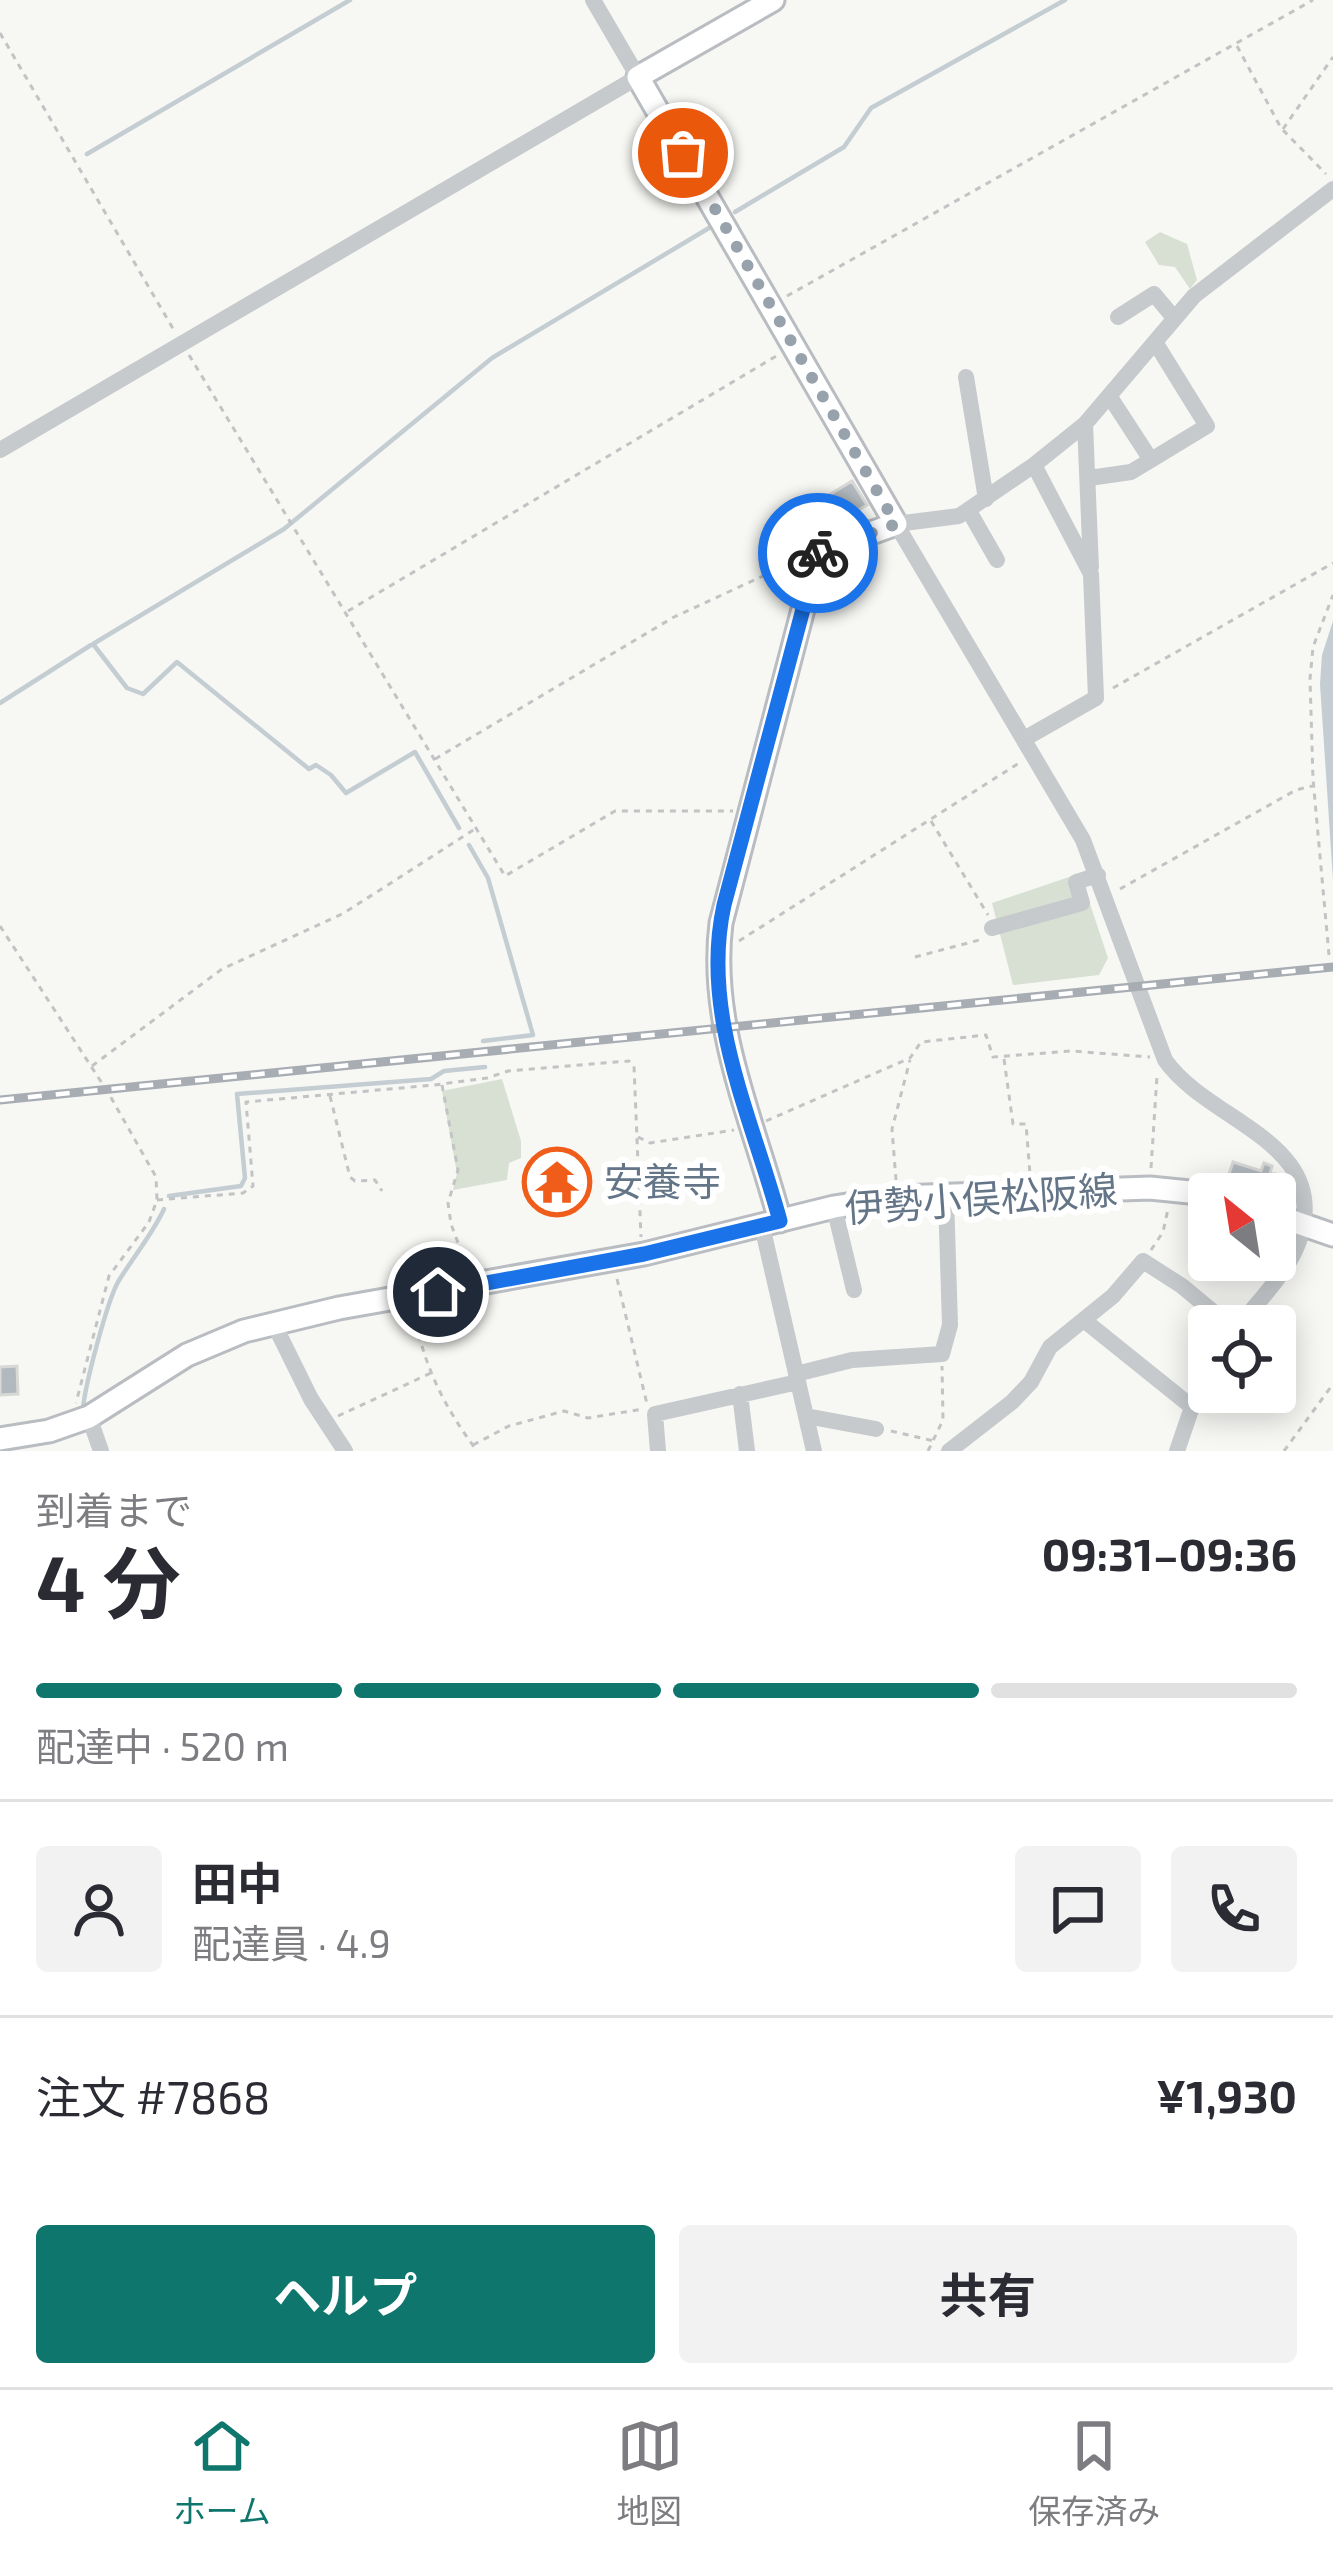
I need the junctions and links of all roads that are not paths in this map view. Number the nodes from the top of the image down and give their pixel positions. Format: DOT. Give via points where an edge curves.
graph roads {
  1 [pos="593,0"];
  2 [pos="773,0"];
  3 [pos="638,77"];
  4 [pos="1333,187"];
  5 [pos="1118,317"];
  6 [pos="1174,318"];
  7 [pos="1155,342"];
  8 [pos="966,377"];
  9 [pos="1110,397"];
  10 [pos="1085,424"];
  11 [pos="0,450"];
  12 [pos="1151,460"];
  13 [pos="1034,465"];
  14 [pos="1089,478"];
  15 [pos="986,499"];
  16 [pos="969,511"];
  17 [pos="896,524"];
  18 [pos="997,560"];
  19 [pos="1091,574"];
  20 [pos="1029,746"];
  21 [pos="1098,875"];
  22 [pos="992,928"];
  23 [pos="1188,1191"];
  24 [pos="946,1196"];
  25 [pos="834,1207"];
  26 [pos="1296,1221"];
  27 [pos="771,1223"];
  28 [pos="1303,1223"];
  29 [pos="1333,1235"];
  30 [pos="854,1290"];
  31 [pos="1205,1305"];
  32 [pos="1254,1305"];
  33 [pos="1085,1321"];
  34 [pos="274,1324"];
  35 [pos="797,1378"];
  36 [pos="740,1394"];
  37 [pos="1188,1405"];
  38 [pos="1190,1413"];
  39 [pos="806,1416"];
  40 [pos="81,1420"];
  41 [pos="876,1429"];
  42 [pos="0,1438"];
  43 [pos="942,1446"];
  44 [pos="101,1451"];
  45 [pos="345,1451"];
  46 [pos="658,1451"];
  47 [pos="747,1451"];
  48 [pos="814,1451"];
  49 [pos="1177,1451"];
  1 -- 3 [label="street"];
  2 -- 3 [label="main road"];
  3 -- 11 [label="street"];
  3 -- 17 [label="main road"];
  4 -- 6 [label="street"];
  5 -- 6 [label="street" via="1154,294"];
  6 -- 7 [label="street"];
  7 -- 9 [label="street"];
  7 -- 12 [label="street" via="1207,426"];
  8 -- 15 [label="street"];
  9 -- 10 [label="street"];
  9 -- 12 [label="street"];
  10 -- 13 [label="street"];
  10 -- 14 [label="street"];
  12 -- 14 [label="street"];
  13 -- 15 [label="street"];
  13 -- 19 [label="street"];
  14 -- 19 [label="street"];
  15 -- 16 [label="street"];
  16 -- 17 [label="street"];
  16 -- 18 [label="street"];
  17 -- 20 [label="street"];
  17 -- 27 [label="main road" via="818,552 724,905 717,955 725,1040 753,1126"];
  19 -- 20 [label="street" via="1096,698"];
  20 -- 21 [label="street"];
  21 -- 22 [label="street" via="1076,881 1082,903"];
  21 -- 28 [label="street" via="1165,1060 1187,1086 1288,1159 1304,1192"];
  23 -- 24 [label="main road, 伊勢小俣松阪線"];
  24 -- 25 [label="main road, 伊勢小俣松阪線"];
  24 -- 35 [label="street" via="950,1325 942,1354 852,1360"];
  25 -- 27 [label="main road, 伊勢小俣松阪線"];
  25 -- 30 [label="street"];
  26 -- 28 [label="main road"];
  27 -- 34 [label="main road, 伊勢小俣松阪線"];
  27 -- 35 [label="street"];
  28 -- 29 [label="main road"];
  28 -- 32 [label="street" via="1296,1248"];
  31 -- 33 [label="street" via="1143,1261"];
  33 -- 37 [label="street"];
  33 -- 43 [label="street" via="1050,1347 1012,1402"];
  34 -- 40 [label="main road, 伊勢小俣松阪線" via="208,1344"];
  34 -- 45 [label="street"];
  35 -- 36 [label="street"];
  35 -- 39 [label="street"];
  36 -- 46 [label="street" via="652,1411"];
  36 -- 47 [label="street"];
  38 -- 49 [label="street"];
  39 -- 41 [label="street"];
  39 -- 48 [label="street"];
  40 -- 42 [label="main road, 伊勢小俣松阪線"];
  40 -- 44 [label="street"];
}
